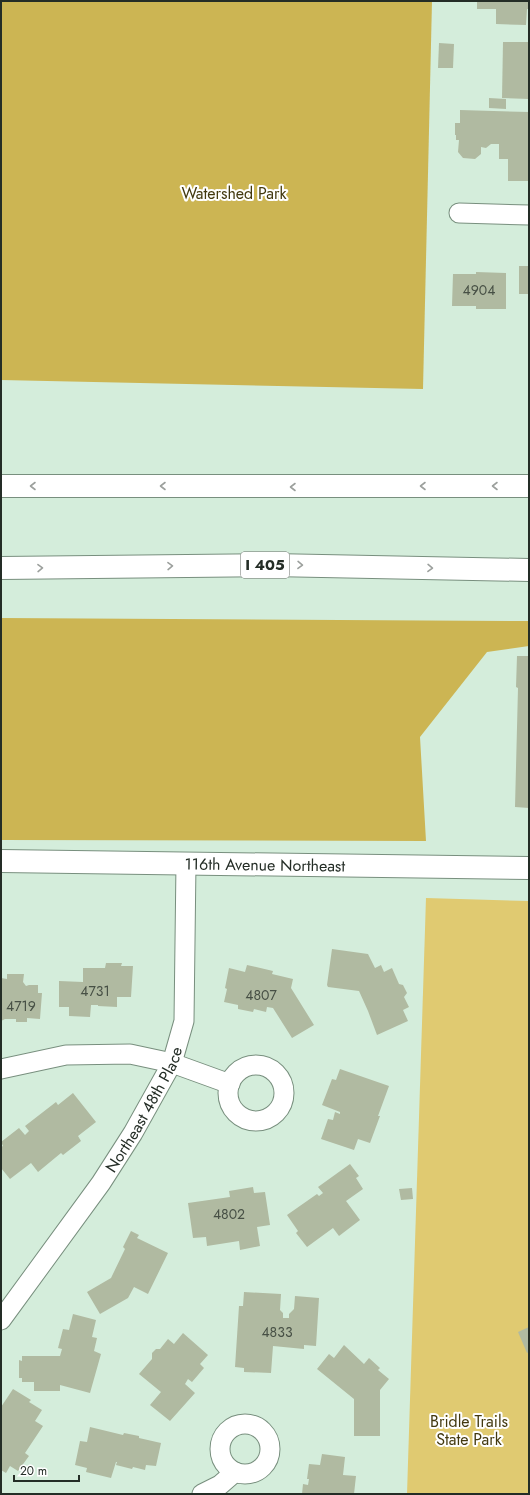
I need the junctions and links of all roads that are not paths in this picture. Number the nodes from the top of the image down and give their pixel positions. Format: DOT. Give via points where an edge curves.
graph roads {
  1 [pos="459,213"];
  2 [pos="529,215"];
  3 [pos="1,486"];
  4 [pos="529,486"];
  5 [pos="1,568"];
  6 [pos="529,570"];
  7 [pos="1,861"];
  8 [pos="186,863"];
  9 [pos="529,868"];
  10 [pos="172,1062"];
  11 [pos="1,1070"];
  12 [pos="230,1084"];
  13 [pos="1,1320"];
  14 [pos="234,1472"];
  15 [pos="202,1494"];
  1 -- 2 [label="street"];
  4 -- 3 [label="main road, one-way"];
  5 -- 6 [label="main road, I 405, one-way" via="272,564"];
  7 -- 8 [label="main road, 116th Avenue Northeast"];
  8 -- 9 [label="main road, 116th Avenue Northeast"];
  8 -- 10 [label="street, Northeast 48th Place" via="184,1021"];
  10 -- 11 [label="street" via="130,1054 66,1055"];
  10 -- 12 [label="street"];
  10 -- 13 [label="street, Northeast 48th Place" via="133,1133 101,1183"];
  14 -- 15 [label="street" via="220,1485"];
}
